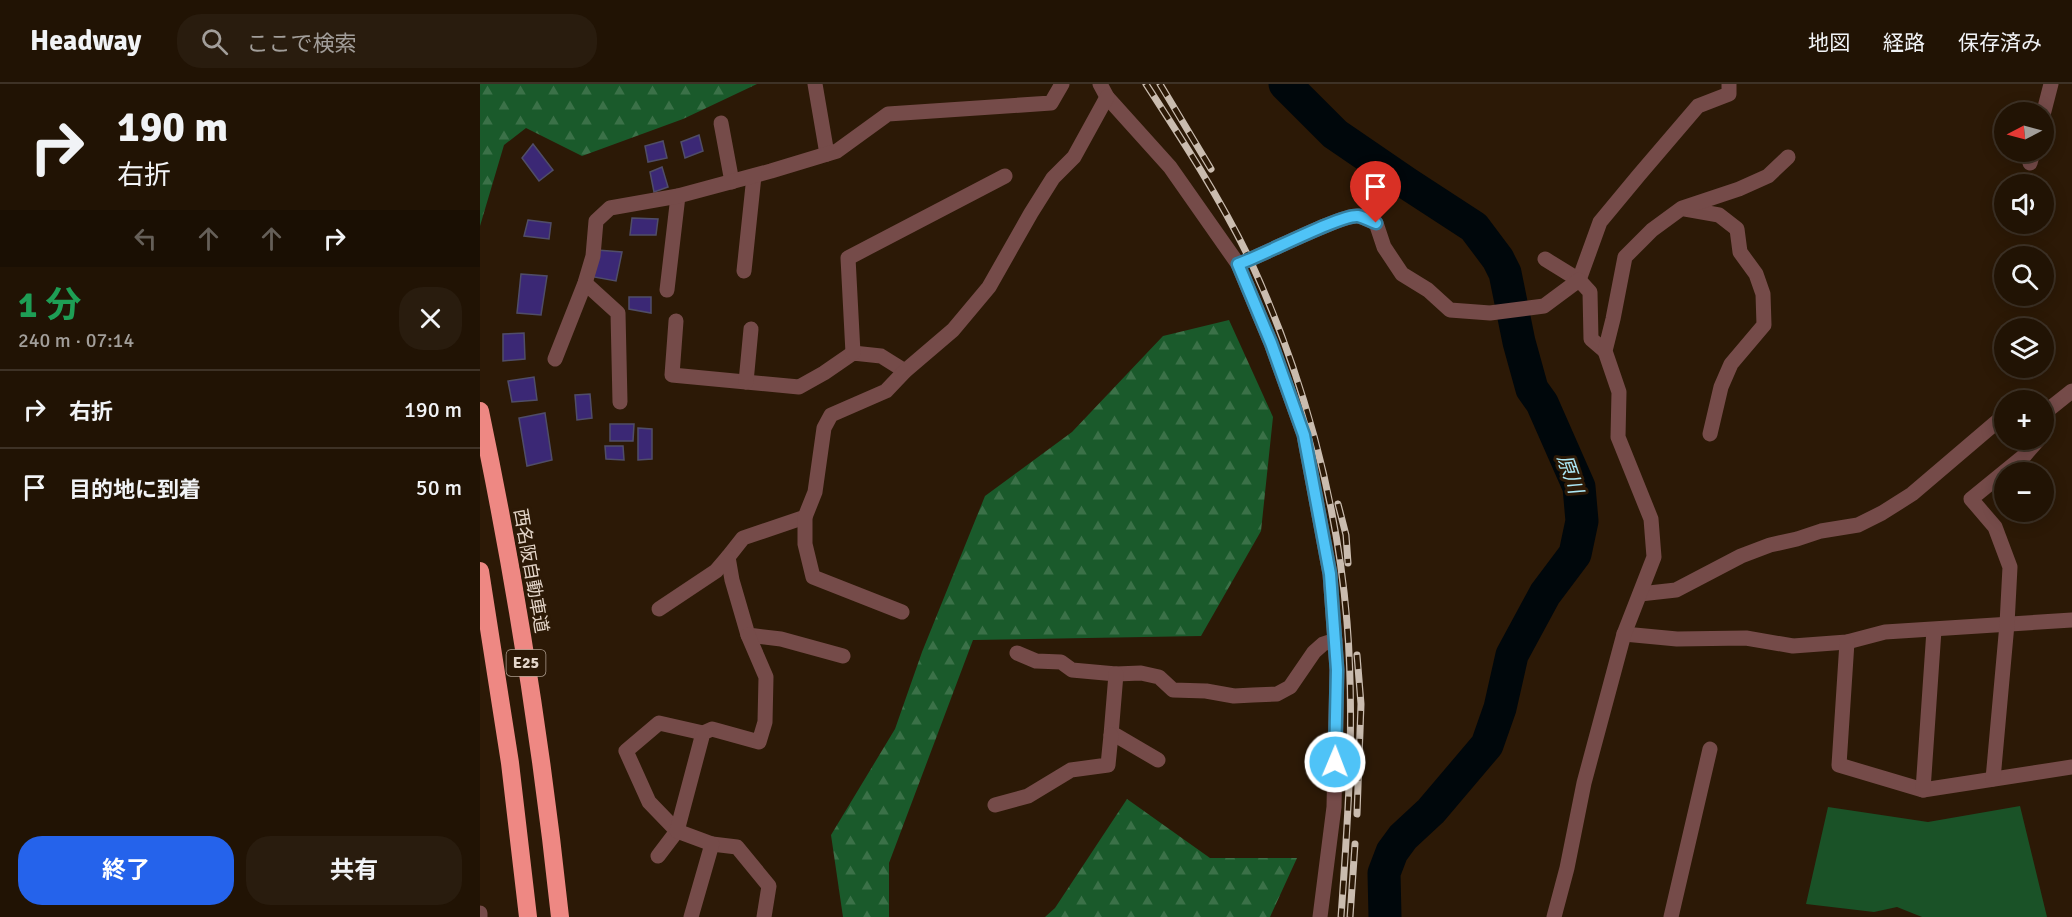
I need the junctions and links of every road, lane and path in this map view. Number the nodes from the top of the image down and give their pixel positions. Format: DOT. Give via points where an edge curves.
graph roads {
  1 [pos="814,84"];
  2 [pos="1062,84"];
  3 [pos="1729,84"];
  4 [pos="2051,84"];
  5 [pos="1104,90"];
  6 [pos="2046,102"];
  7 [pos="720,123"];
  8 [pos="827,154"];
  9 [pos="1788,157"];
  10 [pos="753,176"];
  11 [pos="1005,176"];
  12 [pos="732,182"];
  13 [pos="678,196"];
  14 [pos="1682,208"];
  15 [pos="1545,259"];
  16 [pos="1238,264"];
  17 [pos="744,271"];
  18 [pos="1579,280"];
  19 [pos="585,283"];
  20 [pos="667,290"];
  21 [pos="676,321"];
  22 [pos="751,329"];
  23 [pos="1605,351"];
  24 [pos="853,353"];
  25 [pos="555,360"];
  26 [pos="905,371"];
  27 [pos="746,382"];
  28 [pos="2072,391"];
  29 [pos="620,402"];
  30 [pos="2054,405"];
  31 [pos="480,411"];
  32 [pos="1994,424"];
  33 [pos="1710,434"];
  34 [pos="2029,450"];
  35 [pos="805,517"];
  36 [pos="728,557"];
  37 [pos="480,571"];
  38 [pos="1640,594"];
  39 [pos="659,609"];
  40 [pos="902,612"];
  41 [pos="2072,620"];
  42 [pos="2007,624"];
  43 [pos="1934,630"];
  44 [pos="1624,634"];
  45 [pos="748,636"];
  46 [pos="1335,640"];
  47 [pos="1847,642"];
  48 [pos="1017,653"];
  49 [pos="843,656"];
  50 [pos="1116,674"];
  51 [pos="703,733"];
  52 [pos="1111,735"];
  53 [pos="1710,749"];
  54 [pos="1158,760"];
  55 [pos="2072,767"];
  56 [pos="1993,779"];
  57 [pos="1923,790"];
  58 [pos="995,805"];
  59 [pos="677,831"];
  60 [pos="712,844"];
  61 [pos="658,856"];
  62 [pos="528,917"];
  63 [pos="560,917"];
  64 [pos="691,917"];
  65 [pos="764,917"];
  66 [pos="1320,917"];
  67 [pos="1554,917"];
  68 [pos="1671,917"];
  1 -- 8 [label="street"];
  2 -- 8 [label="street" via="1051,103 888,114"];
  3 -- 18 [label="street" via="1729,94 1698,106 1600,222"];
  4 -- 6 [label="street"];
  5 -- 16 [label="street" via="1170,167"];
  5 -- 26 [label="street" via="1074,157 1053,178 989,287 953,330"];
  7 -- 12 [label="street"];
  8 -- 10 [label="street"];
  9 -- 14 [label="street" via="1768,177"];
  10 -- 12 [label="street"];
  10 -- 17 [label="street"];
  11 -- 24 [label="street" via="848,258"];
  12 -- 13 [label="street"];
  13 -- 19 [label="street" via="610,208 603,214 596,221 593,256"];
  13 -- 20 [label="street"];
  14 -- 23 [label="street" via="1625,257"];
  14 -- 33 [label="street" via="1719,215 1737,229 1740,252 1756,274 1763,294 1764,325 1731,364"];
  15 -- 18 [label="street"];
  16 -- 18 [label="street" via="1341,219 1358,216 1376,223 1384,247 1402,274 1450,310 1490,313 1544,306"];
  16 -- 46 [label="street" via="1304,435 1330,574"];
  18 -- 23 [label="street" via="1590,291 1590,339"];
  19 -- 25 [label="street"];
  19 -- 29 [label="street" via="618,312"];
  21 -- 27 [label="street" via="672,375"];
  22 -- 27 [label="street"];
  23 -- 38 [label="street" via="1619,392 1618,437 1652,519 1654,557"];
  24 -- 26 [label="street" via="881,356"];
  24 -- 27 [label="street" via="799,387"];
  26 -- 35 [label="street" via="886,391 831,415 824,428 815,492"];
  28 -- 30 [label="street"];
  31 -- 63 [label="highway, 西名阪自動車道 / E25" via="522,638"];
  32 -- 38 [label="street" via="1912,494 1858,525 1770,545 1676,590"];
  34 -- 42 [label="street" via="1971,499 1995,527 2010,567"];
  35 -- 36 [label="street" via="743,538"];
  35 -- 40 [label="street" via="805,544 813,577"];
  36 -- 39 [label="street" via="716,571"];
  36 -- 45 [label="street"];
  37 -- 62 [label="highway, E25" via="510,763"];
  38 -- 44 [label="street"];
  41 -- 42 [label="street"];
  42 -- 43 [label="street"];
  42 -- 56 [label="street"];
  43 -- 47 [label="street" via="1885,632"];
  43 -- 57 [label="street"];
  44 -- 47 [label="street" via="1677,639 1746,638 1793,646"];
  44 -- 67 [label="street" via="1584,783"];
  45 -- 49 [label="street" via="781,639"];
  45 -- 51 [label="street" via="766,677 765,722 759,742 712,729"];
  46 -- 50 [label="street" via="1314,652 1290,687 1277,694 1234,696 1173,690 1159,677"];
  46 -- 66 [label="street" via="1334,807"];
  47 -- 57 [label="street" via="1839,765"];
  48 -- 50 [label="street" via="1036,661 1061,662 1072,670"];
  50 -- 52 [label="street"];
  51 -- 59 [label="street"];
  51 -- 59 [label="street" via="659,723 626,751 649,802"];
  52 -- 54 [label="street"];
  52 -- 58 [label="street" via="1108,765 1071,770 1028,796"];
  53 -- 68 [label="street"];
  55 -- 56 [label="street"];
  56 -- 57 [label="street"];
  59 -- 60 [label="street"];
  59 -- 61 [label="street"];
  60 -- 64 [label="street"];
  60 -- 65 [label="street" via="737,847 769,886"];
}
